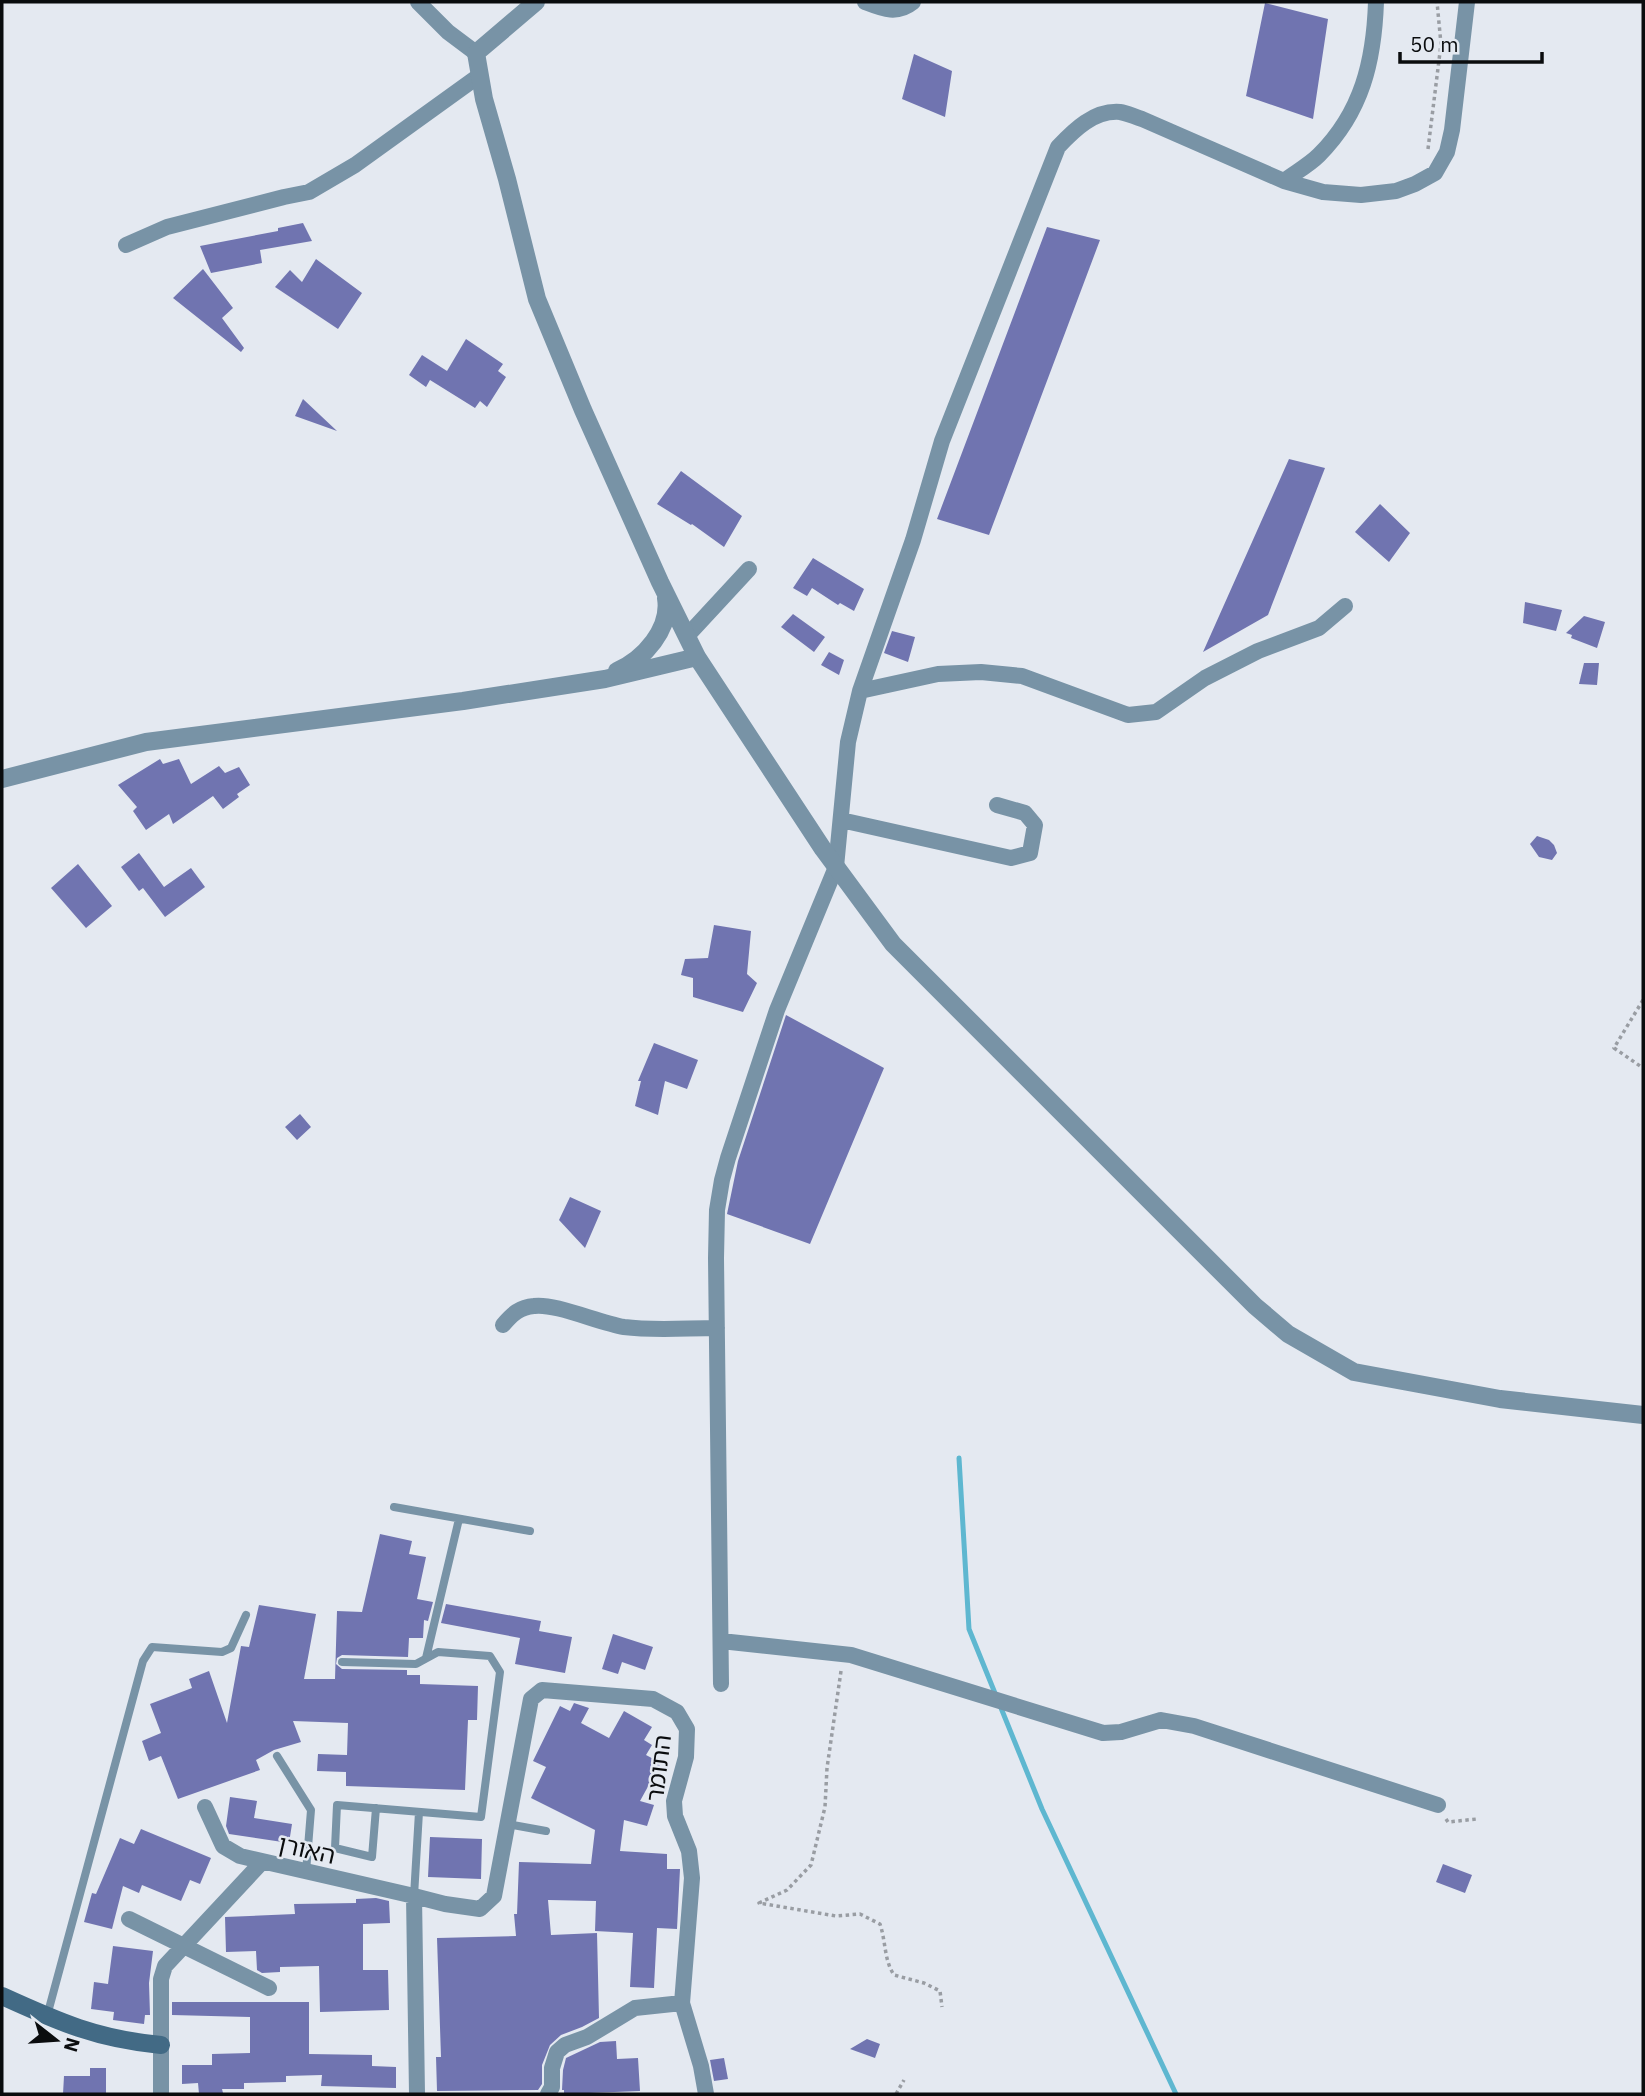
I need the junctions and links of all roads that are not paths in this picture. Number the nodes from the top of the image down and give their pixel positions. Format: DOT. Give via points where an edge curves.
graph roads {
  1 [pos="418,2"];
  2 [pos="536,2"];
  3 [pos="866,2"];
  4 [pos="912,2"];
  5 [pos="1376,2"];
  6 [pos="1467,2"];
  7 [pos="476,53"];
  8 [pos="480,75"];
  9 [pos="1284,181"];
  10 [pos="126,245"];
  11 [pos="749,569"];
  12 [pos="665,591"];
  13 [pos="1345,606"];
  14 [pos="687,636"];
  15 [pos="697,657"];
  16 [pos="599,680"];
  17 [pos="859,691"];
  18 [pos="2,779"];
  19 [pos="997,805"];
  20 [pos="841,820"];
  21 [pos="836,867"];
  22 [pos="503,1325"];
  23 [pos="717,1328"];
  24 [pos="1643,1415"];
  25 [pos="394,1507"];
  26 [pos="459,1519"];
  27 [pos="530,1531"];
  28 [pos="246,1615"];
  29 [pos="721,1641"];
  30 [pos="426,1658"];
  31 [pos="342,1662"];
  32 [pos="721,1684"];
  33 [pos="277,1756"];
  34 [pos="1438,1805"];
  35 [pos="205,1807"];
  36 [pos="376,1808"];
  37 [pos="419,1812"];
  38 [pos="507,1824"];
  39 [pos="546,1831"];
  40 [pos="262,1863"];
  41 [pos="306,1872"];
  42 [pos="414,1896"];
  43 [pos="129,1919"];
  44 [pos="184,1946"];
  45 [pos="269,1988"];
  46 [pos="2,1996"];
  47 [pos="682,2003"];
  48 [pos="47,2016"];
  49 [pos="161,2045"];
  50 [pos="161,2094"];
  51 [pos="417,2094"];
  52 [pos="548,2094"];
  53 [pos="706,2094"];
  1 -- 7 [label="street"];
  2 -- 7 [label="street"];
  3 -- 4 [label="street" via="890,10 904,9"];
  5 -- 9 [label="street" via="1367,71 1357,103 1317,157"];
  6 -- 9 [label="street" via="1452,130 1435,173 1396,191 1361,195 1323,192"];
  7 -- 8 [label="street"];
  8 -- 10 [label="street" via="309,192 167,227"];
  8 -- 12 [label="street" via="537,299"];
  9 -- 17 [label="street" via="1120,112 1094,117 1058,147 942,441 913,540"];
  11 -- 14 [label="street"];
  12 -- 14 [label="street"];
  12 -- 16 [label="street" via="668,611 662,630 626,667"];
  13 -- 17 [label="street" via="1320,628 1258,651 1205,678 1156,712 1141,715 1128,715 1023,676 981,672 938,674"];
  14 -- 15 [label="street"];
  15 -- 16 [label="street"];
  15 -- 21 [label="street"];
  16 -- 18 [label="street" via="146,742"];
  17 -- 20 [label="street" via="848,743"];
  19 -- 20 [label="street" via="1025,813 1035,825 1030,853 1011,858"];
  20 -- 21 [label="street"];
  21 -- 23 [label="street" via="777,1010 722,1180 717,1210"];
  21 -- 24 [label="street" via="893,944 929,982 1288,1334 1354,1372 1500,1399"];
  22 -- 23 [label="street" via="515,1311 548,1306 625,1327"];
  23 -- 29 [label="street"];
  25 -- 26 [label="lane"];
  26 -- 27 [label="lane"];
  26 -- 30 [label="lane"];
  28 -- 48 [label="lane" via="231,1648 222,1652 152,1647 143,1661"];
  29 -- 32 [label="street"];
  29 -- 34 [label="street" via="844,1654 1103,1733 1161,1720 1194,1726"];
  30 -- 31 [label="lane" via="415,1664"];
  30 -- 37 [label="lane" via="438,1652 490,1656 500,1672 481,1817"];
  33 -- 41 [label="lane" via="311,1811"];
  35 -- 40 [label="street" via="223,1846"];
  36 -- 36 [label="lane" via="337,1805 335,1848 372,1857"];
  36 -- 37 [label="lane"];
  37 -- 42 [label="lane"];
  38 -- 39 [label="lane"];
  38 -- 42 [label="street, התומר" via="494,1896 480,1909"];
  38 -- 47 [label="street, התומר" via="531,1699 542,1690 653,1699 677,1712 687,1729 675,1815 689,1850 692,1878"];
  40 -- 41 [label="street, האורן"];
  40 -- 44 [label="street, האורן"];
  41 -- 42 [label="street, האורן"];
  42 -- 51 [label="street"];
  43 -- 44 [label="street"];
  44 -- 45 [label="street"];
  44 -- 49 [label="street, האורן" via="165,1966 161,1979"];
  46 -- 48 [label="main road"];
  47 -- 52 [label="street" via="635,2008 565,2045 557,2052"];
  47 -- 53 [label="street"];
  48 -- 49 [label="main road" via="102,2036"];
  49 -- 50 [label="street, האורן"];
}
